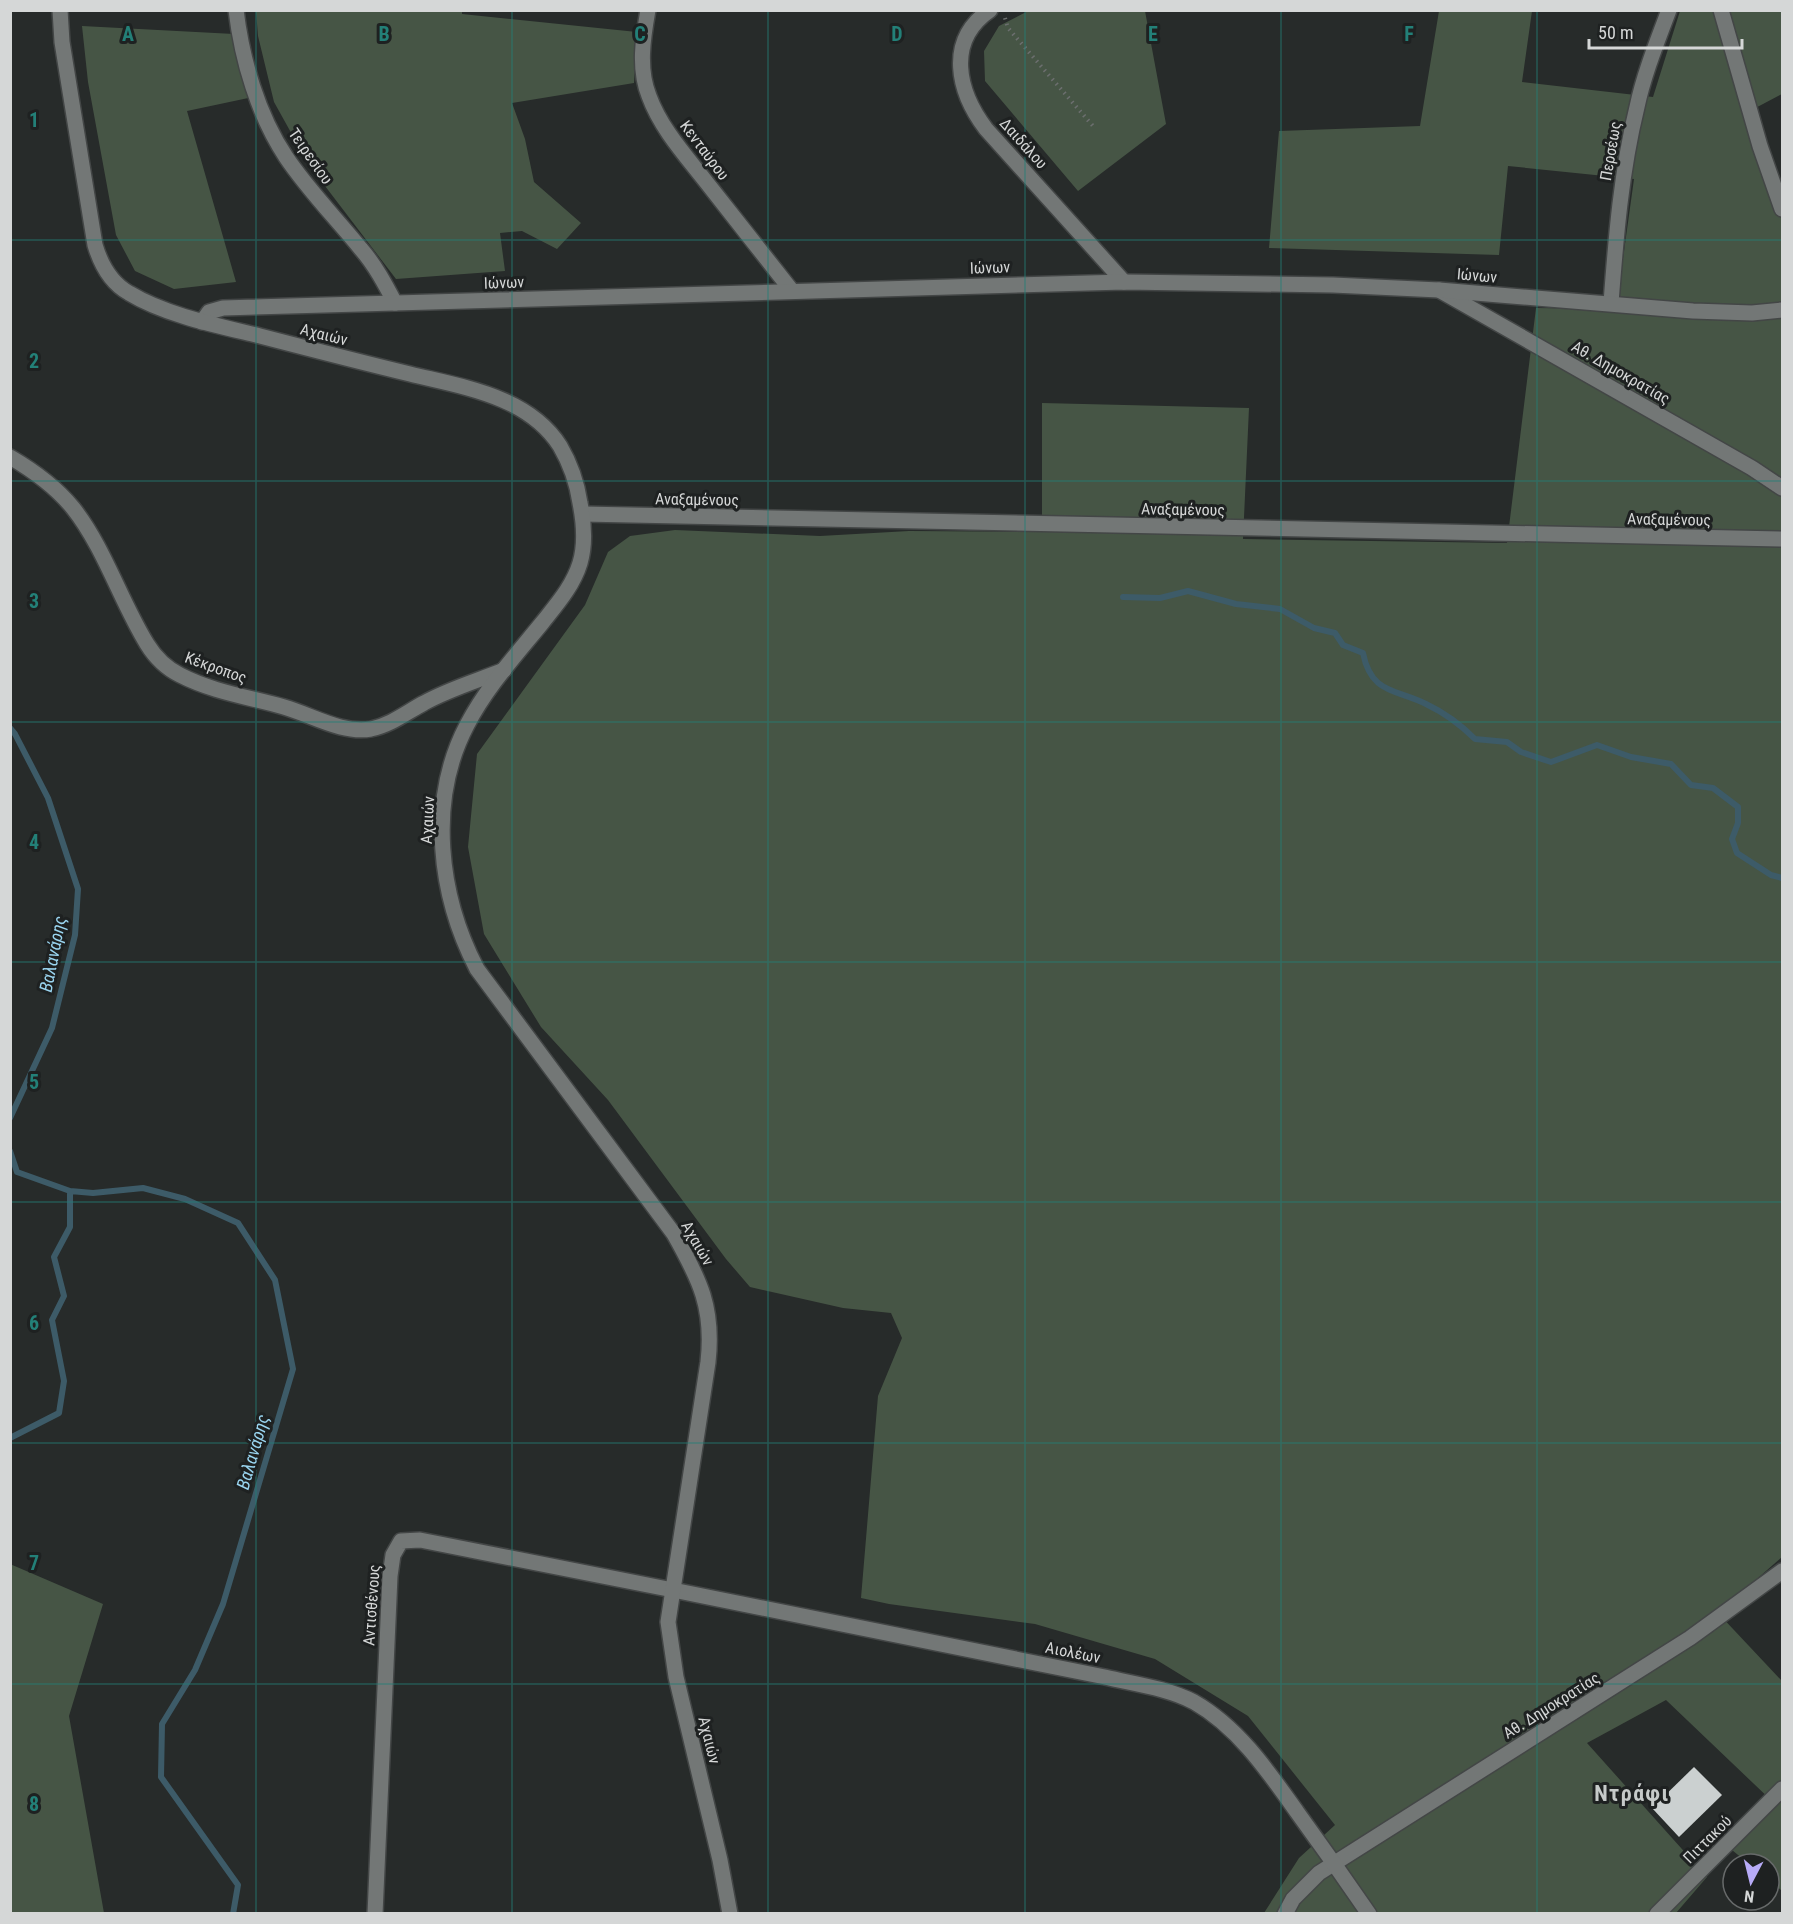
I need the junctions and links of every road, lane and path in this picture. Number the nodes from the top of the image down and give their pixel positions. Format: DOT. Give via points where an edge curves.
graph roads {
  1 [pos="60,10"];
  2 [pos="236,10"];
  3 [pos="648,10"];
  4 [pos="990,10"];
  5 [pos="1004,10"];
  6 [pos="1669,10"];
  7 [pos="1721,10"];
  8 [pos="1093,126"];
  9 [pos="1782,208"];
  10 [pos="1124,282"];
  11 [pos="1439,290"];
  12 [pos="792,291"];
  13 [pos="395,303"];
  14 [pos="1611,303"];
  15 [pos="1782,310"];
  16 [pos="202,322"];
  17 [pos="10,457"];
  18 [pos="1782,488"];
  19 [pos="583,514"];
  20 [pos="1782,539"];
  21 [pos="504,670"];
  22 [pos="1782,1571"];
  23 [pos="673,1590"];
  24 [pos="1782,1789"];
  25 [pos="1335,1864"];
  26 [pos="375,1914"];
  27 [pos="730,1914"];
  28 [pos="1285,1914"];
  29 [pos="1368,1914"];
  30 [pos="1657,1914"];
  1 -- 16 [label="street, Αχαιών" via="90,223 102,265 129,294"];
  2 -- 13 [label="street, Τειρεσίου" via="250,75 286,157 362,249"];
  3 -- 12 [label="street, Κενταύρου" via="644,74 648,96 660,120"];
  4 -- 10 [label="street, Δαιδάλου" via="969,30 962,50 962,82 970,104 986,129"];
  5 -- 8 [label="path" via="1008,28"];
  6 -- 14 [label="street, Περσέως" via="1643,82 1632,128 1619,201"];
  7 -- 9 [label="street"];
  10 -- 11 [label="street, Ιώνων"];
  10 -- 12 [label="street, Ιώνων"];
  11 -- 14 [label="street, Ιώνων"];
  11 -- 18 [label="street, Αθ. Δημοκρατίας"];
  12 -- 13 [label="street, Ιώνων"];
  13 -- 16 [label="street, Ιώνων" via="223,308 209,312"];
  14 -- 15 [label="street, Ιώνων" via="1724,313"];
  16 -- 19 [label="street, Αχαιών" via="464,388 517,407 542,424 559,445 574,477"];
  17 -- 21 [label="street, Κέκροπος" via="55,488 73,508 148,646 166,666 191,680 357,730 383,726 438,696"];
  19 -- 20 [label="street, Αναξαμένους"];
  19 -- 21 [label="street, Αχαιών" via="584,541 574,579"];
  21 -- 23 [label="street, Αχαιών" via="466,725 452,765 442,828 446,877 454,915 477,969 674,1234 703,1293 710,1345"];
  22 -- 25 [label="street, Αθ. Δημοκρατίας" via="1690,1638"];
  23 -- 25 [label="street, Αιολέων" via="1105,1677 1191,1701 1228,1726 1244,1743"];
  23 -- 26 [label="street, Αντισθένους" via="420,1540 401,1541 393,1555 390,1576"];
  23 -- 27 [label="street, Αχαιών" via="668,1622 671,1652"];
  24 -- 30 [label="street, Πιττακού"];
  25 -- 28 [label="street, Αθ. Δημοκρατίας" via="1311,1879"];
  25 -- 29 [label="street, Αιολέων"];
}
